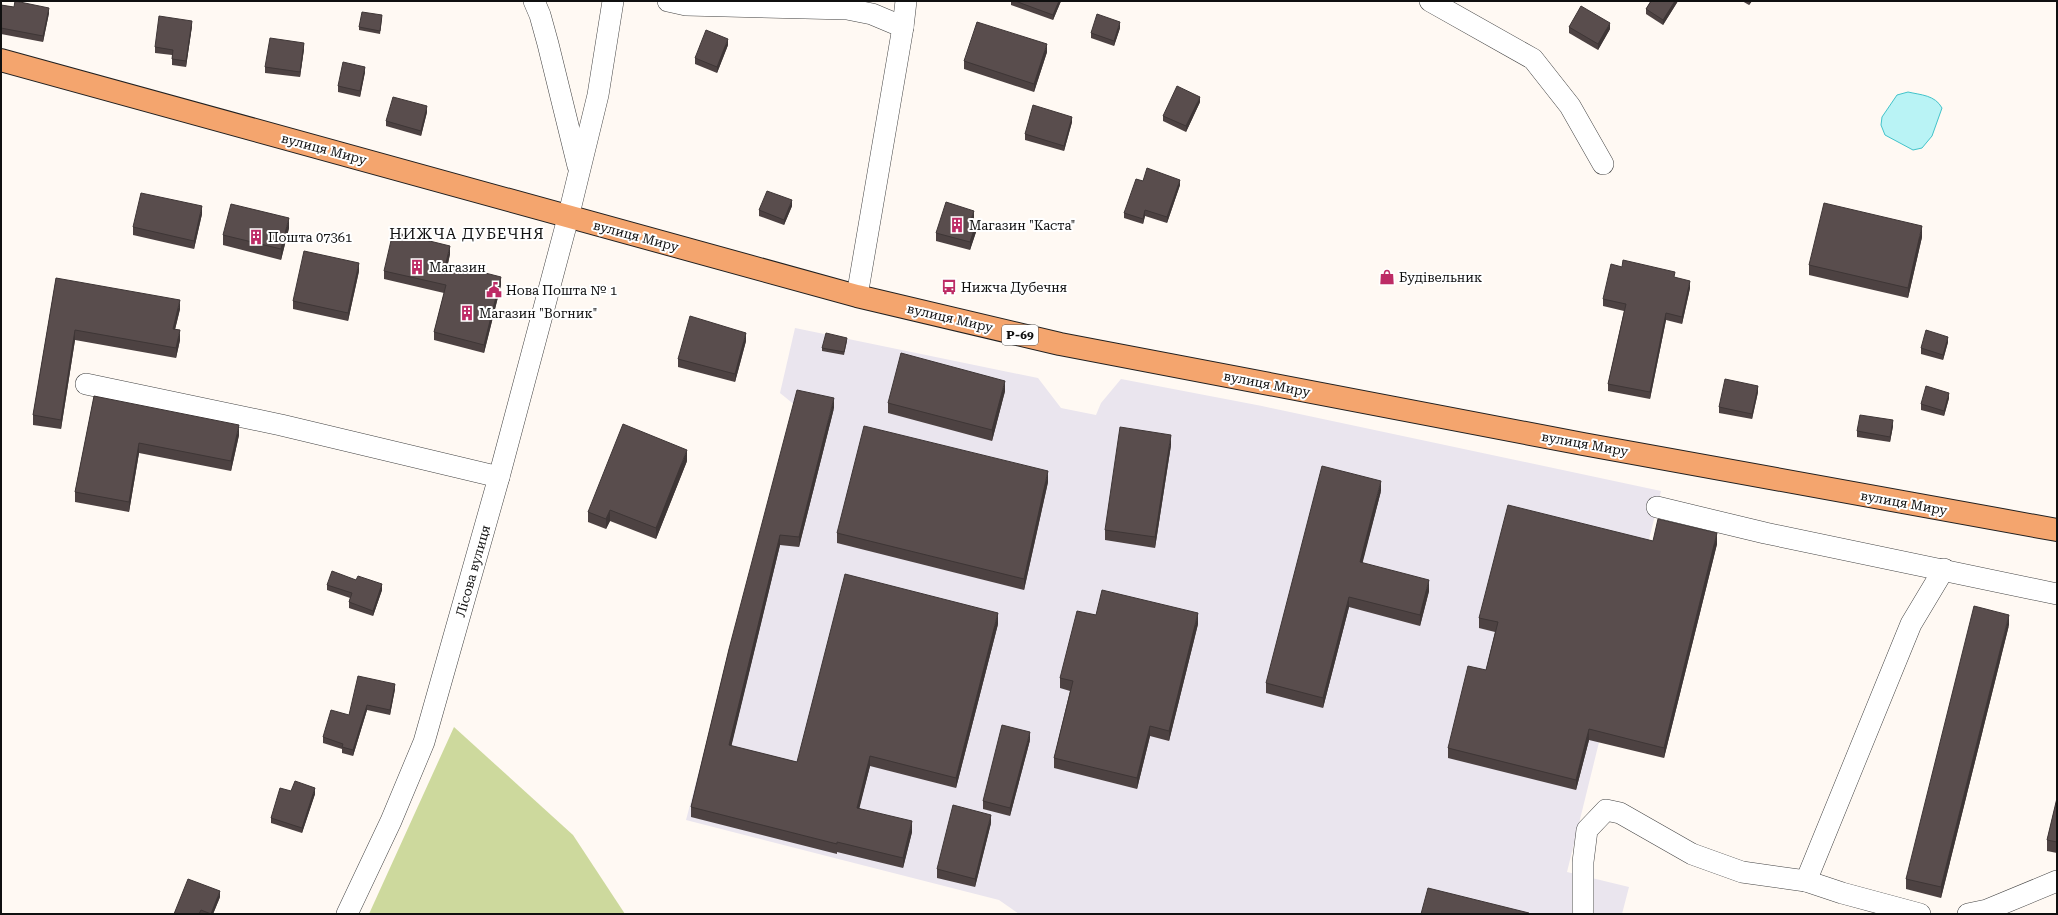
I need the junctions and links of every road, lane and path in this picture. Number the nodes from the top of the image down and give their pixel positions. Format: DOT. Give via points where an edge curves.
graph roads {
  1 [pos="534,1"];
  2 [pos="614,1"];
  3 [pos="668,1"];
  4 [pos="906,1"];
  5 [pos="1430,1"];
  6 [pos="903,27"];
  7 [pos="1,60"];
  8 [pos="1603,164"];
  9 [pos="580,170"];
  10 [pos="568,218"];
  11 [pos="857,296"];
  12 [pos="86,384"];
  13 [pos="499,477"];
  14 [pos="1657,507"];
  15 [pos="2057,530"];
  16 [pos="1944,569"];
  17 [pos="2057,594"];
  18 [pos="1806,881"];
  19 [pos="2057,881"];
  20 [pos="347,914"];
  21 [pos="1583,914"];
  22 [pos="1920,914"];
  23 [pos="1968,914"];
  1 -- 9 [label="street" via="548,44"];
  2 -- 9 [label="street, Лісова вулиця" via="598,95"];
  3 -- 6 [label="street" via="686,6 847,9 872,14"];
  4 -- 6 [label="street"];
  5 -- 8 [label="street" via="1532,59 1570,106"];
  6 -- 11 [label="street"];
  7 -- 10 [label="main road, вулиця Миру / Р-69"];
  9 -- 10 [label="street, Лісова вулиця"];
  10 -- 11 [label="main road, вулиця Миру / Р-69"];
  10 -- 13 [label="street, Лісова вулиця"];
  11 -- 15 [label="main road, вулиця Миру / Р-69" via="1060,344 1160,364"];
  12 -- 13 [label="street" via="281,424"];
  13 -- 20 [label="street, Лісова вулиця" via="424,742 391,821"];
  14 -- 16 [label="street"];
  16 -- 17 [label="street"];
  16 -- 18 [label="street" via="1911,624"];
  18 -- 21 [label="street" via="1742,872 1692,854 1620,812 1606,810 1587,830 1583,862"];
  18 -- 22 [label="street"];
  19 -- 23 [label="street" via="1987,910"];
}
